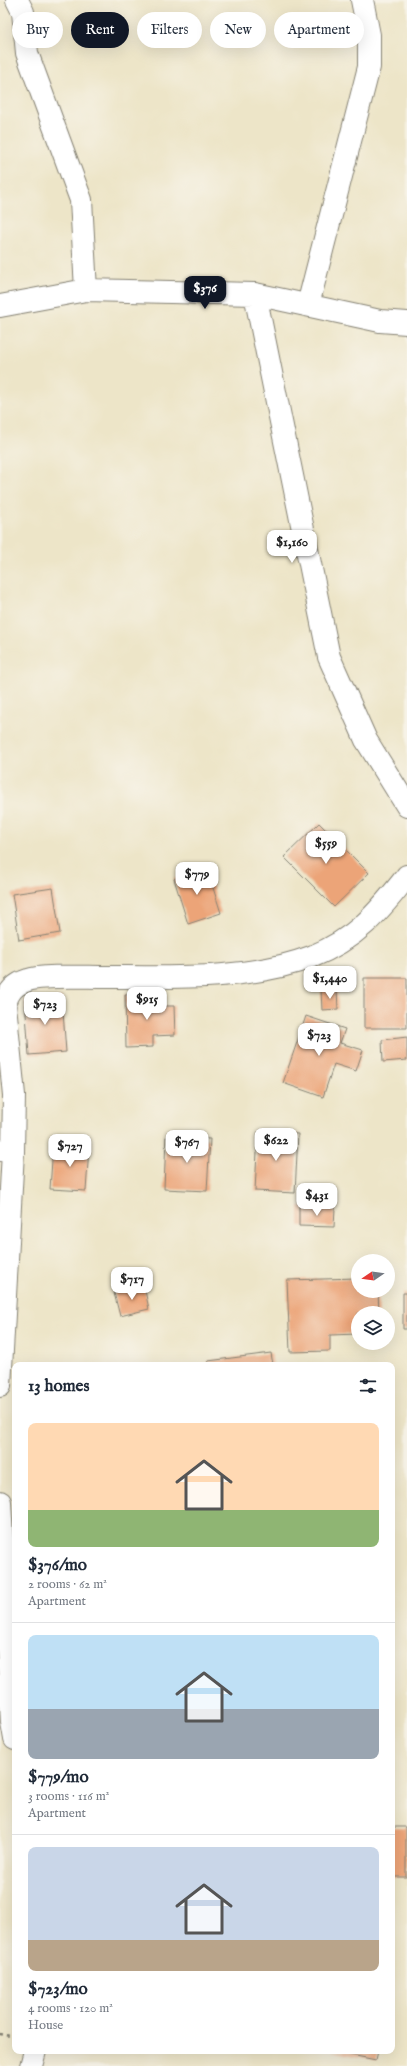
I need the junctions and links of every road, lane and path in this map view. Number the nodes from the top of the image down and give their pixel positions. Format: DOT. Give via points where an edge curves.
graph roads {
  1 [pos="17,0"];
  2 [pos="362,0"];
  3 [pos="86,290"];
  4 [pos="255,294"];
  5 [pos="308,305"];
  6 [pos="0,306"];
  7 [pos="407,323"];
  8 [pos="407,806"];
  9 [pos="407,876"];
  10 [pos="6,1151"];
  11 [pos="0,1386"];
  12 [pos="0,1502"];
  13 [pos="12,1722"];
  14 [pos="0,2034"];
  15 [pos="12,2036"];
  16 [pos="34,2054"];
  17 [pos="31,2066"];
  1 -- 3 [label="street" via="23,12 27,53 80,200"];
  2 -- 5 [label="street" via="369,35 369,67"];
  3 -- 4 [label="street"];
  3 -- 6 [label="street"];
  4 -- 5 [label="street"];
  4 -- 8 [label="street" via="329,657 366,740"];
  5 -- 7 [label="street" via="380,321"];
  9 -- 10 [label="street" via="367,924 336,946 280,966 212,976 29,979 13,988 9,991 5,1005 14,1095"];
  10 -- 11 [label="street"];
  12 -- 13 [label="street"];
  14 -- 15 [label="path"];
  16 -- 17 [label="street"];
}
